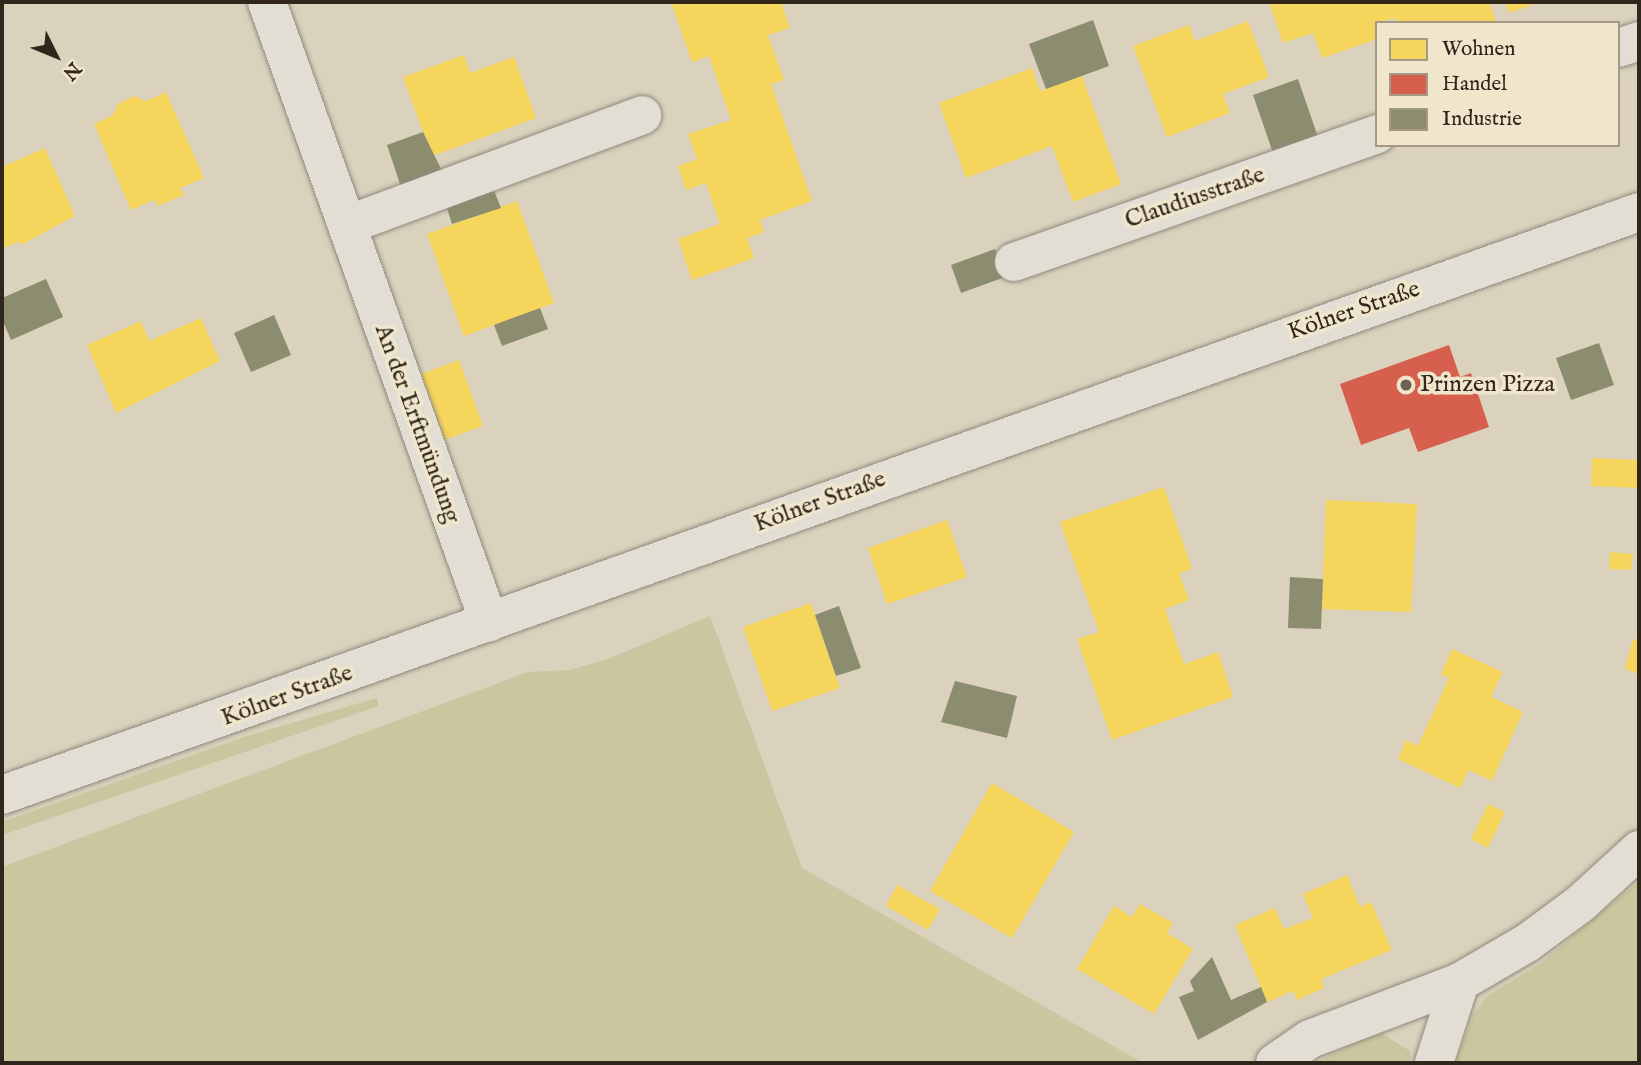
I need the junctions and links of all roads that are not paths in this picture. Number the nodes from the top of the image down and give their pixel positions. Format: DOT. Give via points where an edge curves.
graph roads {
  1 [pos="267,2"];
  2 [pos="1639,41"];
  3 [pos="1620,47"];
  4 [pos="642,115"];
  5 [pos="1375,135"];
  6 [pos="1639,212"];
  7 [pos="347,225"];
  8 [pos="1014,262"];
  9 [pos="489,622"];
  10 [pos="2,795"];
  11 [pos="1639,849"];
  12 [pos="1460,982"];
  13 [pos="1275,1063"];
  14 [pos="1434,1063"];
  1 -- 7 [label="street, An der Erftmündung"];
  2 -- 3 [label="street"];
  4 -- 7 [label="street"];
  5 -- 8 [label="street, Claudiusstraße"];
  6 -- 9 [label="street, Kölner Straße"];
  7 -- 9 [label="street, An der Erftmündung"];
  9 -- 10 [label="street, Kölner Straße"];
  11 -- 12 [label="street" via="1549,927"];
  12 -- 13 [label="street" via="1310,1040"];
  12 -- 14 [label="street"];
}
